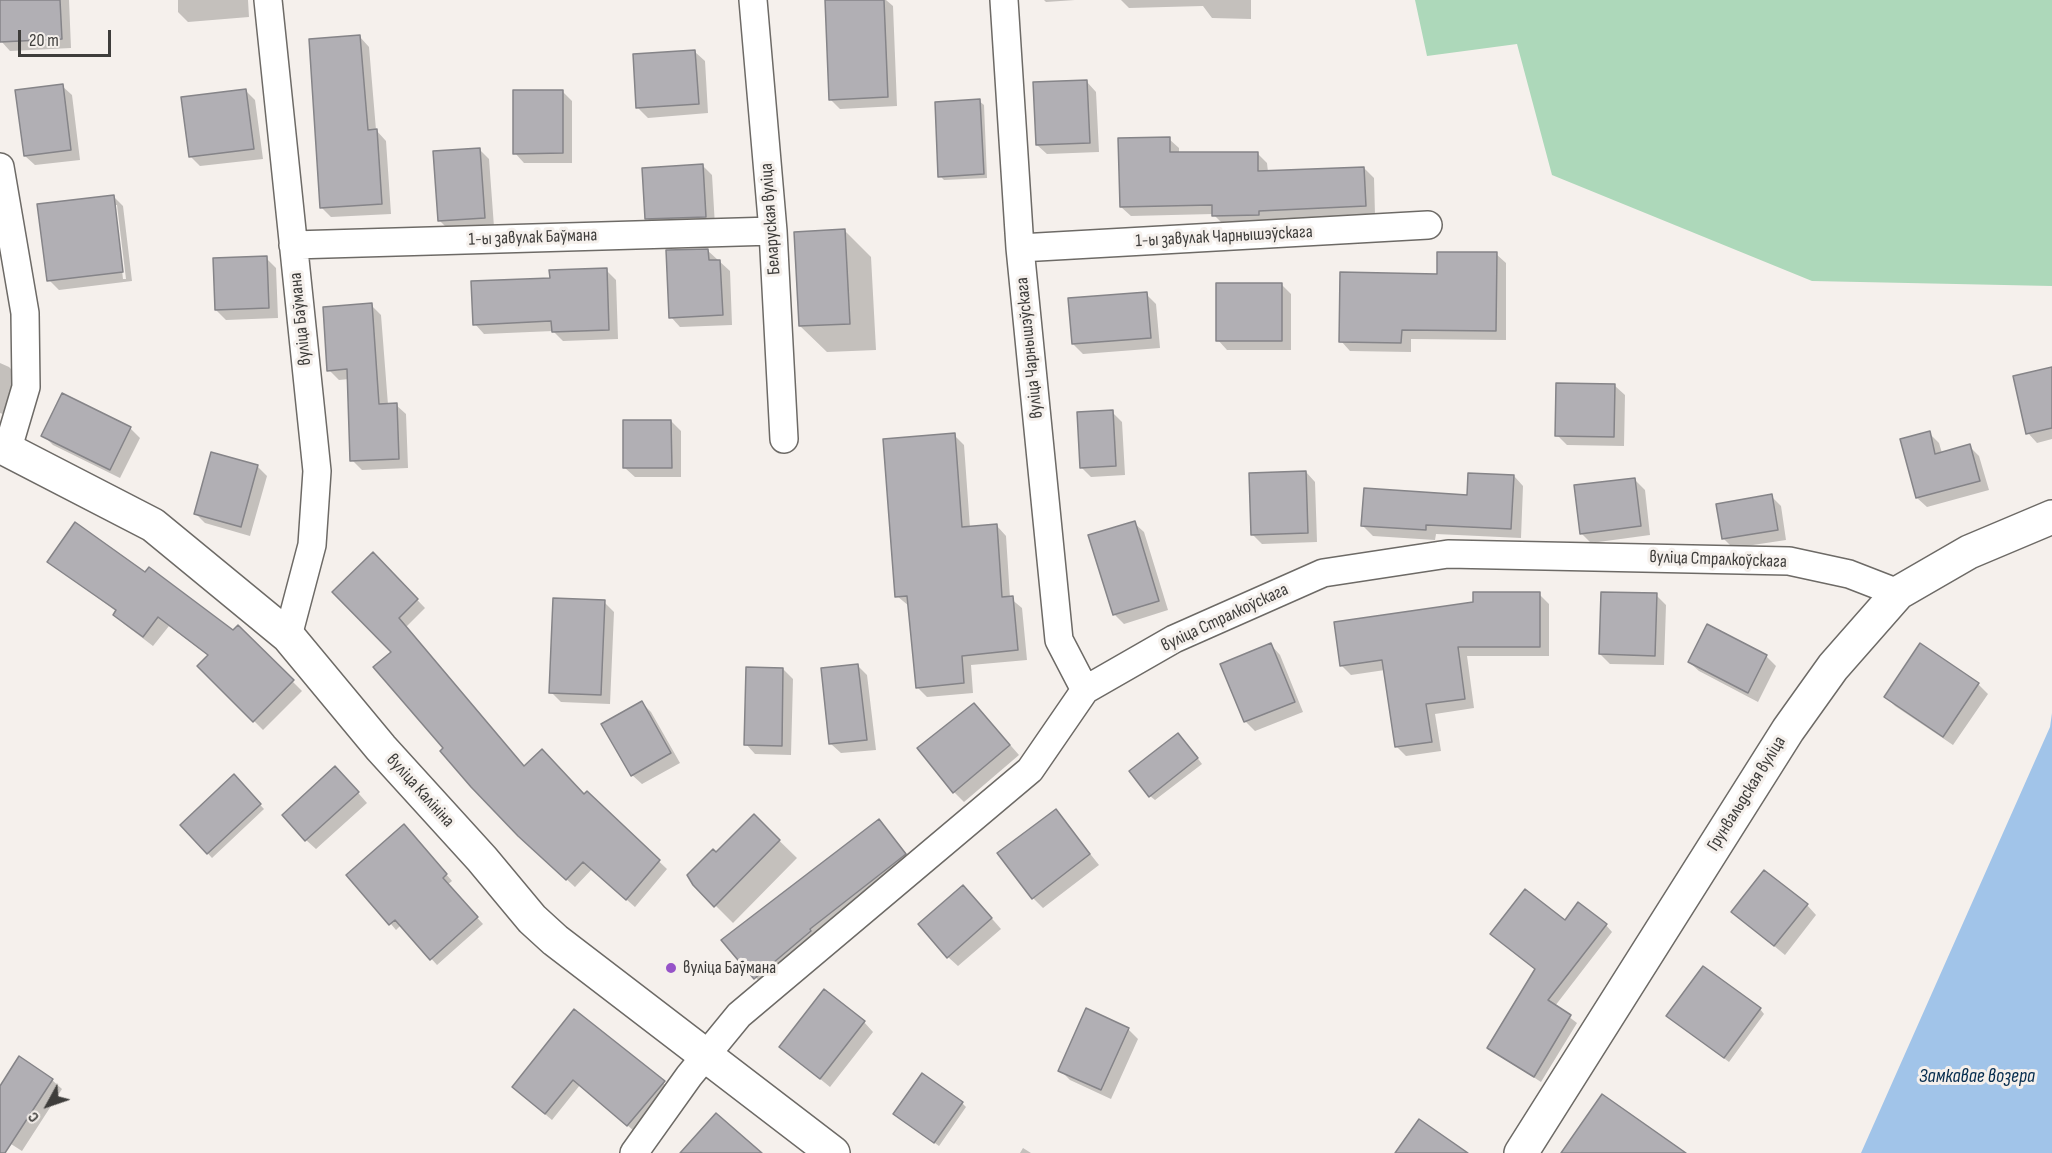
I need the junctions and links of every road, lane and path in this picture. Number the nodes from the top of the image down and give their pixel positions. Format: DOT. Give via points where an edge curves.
graph roads {
  1 [pos="268,0"];
  2 [pos="753,0"];
  3 [pos="1004,0"];
  4 [pos="0,167"];
  5 [pos="1428,225"];
  6 [pos="773,231"];
  7 [pos="293,245"];
  8 [pos="1020,248"];
  9 [pos="784,439"];
  10 [pos="4,447"];
  11 [pos="2052,517"];
  12 [pos="1898,593"];
  13 [pos="288,636"];
  14 [pos="1085,690"];
  15 [pos="705,1056"];
  16 [pos="634,1153"];
  17 [pos="832,1153"];
  18 [pos="1521,1153"];
  1 -- 7 [label="street, вуліца Баўмана"];
  2 -- 6 [label="street, Беларуская вуліца"];
  3 -- 8 [label="street, вуліца Чарнышэўскага"];
  4 -- 10 [label="street" via="25,313 26,387"];
  5 -- 8 [label="street, 1-ы завулак Чарнышэўскага"];
  6 -- 7 [label="street, 1-ы завулак Баўмана"];
  6 -- 9 [label="street, Беларуская вуліца"];
  7 -- 13 [label="street, вуліца Баўмана" via="317,471 312,545"];
  8 -- 14 [label="street, вуліца Чарнышэўскага" via="1059,640"];
  10 -- 13 [label="main road, вуліца Калініна" via="153,525"];
  11 -- 12 [label="main road, Грунвальдская вуліца" via="1969,552"];
  12 -- 14 [label="street, вуліца Стралкоўскага" via="1849,574 1789,561 1448,554 1323,573 1174,639"];
  12 -- 18 [label="main road, Грунвальдская вуліца" via="1833,666 1788,730"];
  13 -- 15 [label="main road, вуліца Калініна" via="532,919"];
  14 -- 15 [label="street, вуліца Стралкоўскага" via="1030,770 739,1015"];
  15 -- 16 [label="street, вуліца Стралкоўскага"];
  15 -- 17 [label="main road, вуліца Калініна"];
}
